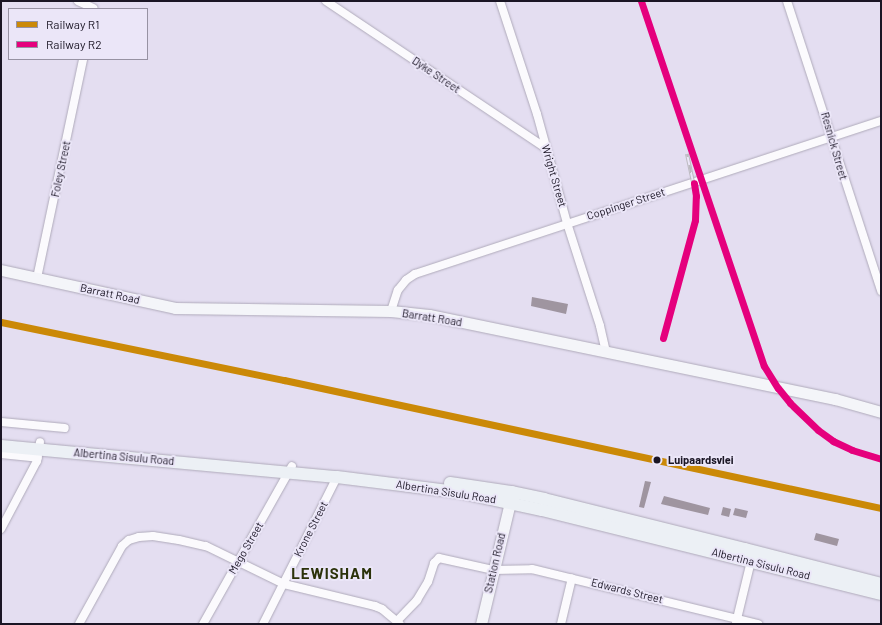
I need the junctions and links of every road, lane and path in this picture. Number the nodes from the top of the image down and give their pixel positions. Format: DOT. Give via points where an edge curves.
graph roads {
  1 [pos="78,1"];
  2 [pos="326,1"];
  3 [pos="500,1"];
  4 [pos="787,1"];
  5 [pos="93,6"];
  6 [pos="83,60"];
  7 [pos="881,121"];
  8 [pos="832,137"];
  9 [pos="546,148"];
  10 [pos="567,223"];
  11 [pos="1,270"];
  12 [pos="37,278"];
  13 [pos="881,291"];
  14 [pos="391,311"];
  15 [pos="606,352"];
  16 [pos="859,405"];
  17 [pos="881,406"];
  18 [pos="881,412"];
  19 [pos="1,422"];
  20 [pos="65,428"];
  21 [pos="1,438"];
  22 [pos="1,446"];
  23 [pos="39,450"];
  24 [pos="1,454"];
  25 [pos="291,469"];
  26 [pos="337,477"];
  27 [pos="511,497"];
  28 [pos="1,529"];
  29 [pos="752,556"];
  30 [pos="238,562"];
  31 [pos="493,570"];
  32 [pos="572,578"];
  33 [pos="284,584"];
  34 [pos="881,584"];
  35 [pos="881,594"];
  36 [pos="736,621"];
  37 [pos="398,623"];
  38 [pos="79,624"];
  39 [pos="203,624"];
  40 [pos="263,624"];
  41 [pos="481,624"];
  42 [pos="560,624"];
  43 [pos="758,624"];
  1 -- 5 [label="street"];
  2 -- 9 [label="street, Dyke Street"];
  3 -- 9 [label="street, Wright Street"];
  4 -- 8 [label="street, Resnick Street"];
  6 -- 12 [label="street, Foley Street"];
  7 -- 8 [label="street, Coppinger Street"];
  8 -- 10 [label="street, Coppinger Street"];
  8 -- 13 [label="street, Resnick Street"];
  9 -- 10 [label="street, Wright Street"];
  10 -- 14 [label="street, Coppinger Street" via="415,274 398,290"];
  10 -- 15 [label="street, Wright Street"];
  11 -- 12 [label="main road, Barratt Road"];
  12 -- 14 [label="main road, Barratt Road" via="175,308"];
  14 -- 15 [label="main road, Barratt Road" via="429,315"];
  15 -- 16 [label="main road, Barratt Road"];
  16 -- 17 [label="main road, Barratt Road"];
  16 -- 18 [label="main road, Barratt Road"];
  19 -- 20 [label="street"];
  21 -- 23 [label="main road, Albertina Sisulu Road"];
  22 -- 23 [label="main road, Albertina Sisulu Road"];
  23 -- 24 [label="street"];
  23 -- 25 [label="main road, Albertina Sisulu Road"];
  23 -- 28 [label="street"];
  25 -- 26 [label="main road, Albertina Sisulu Road"];
  25 -- 27 [label="main road, Albertina Sisulu Road"];
  25 -- 30 [label="street, Mego Street"];
  26 -- 27 [label="main road, Albertina Sisulu Road"];
  26 -- 33 [label="street, Krone Street"];
  27 -- 29 [label="main road, Albertina Sisulu Road"];
  27 -- 31 [label="main road, Station Road"];
  29 -- 34 [label="main road, Albertina Sisulu Road"];
  29 -- 35 [label="main road, Albertina Sisulu Road"];
  29 -- 36 [label="street"];
  30 -- 33 [label="street"];
  30 -- 38 [label="street" via="206,546 179,540 153,536 129,540 117,553"];
  30 -- 39 [label="street, Mego Street"];
  31 -- 32 [label="street, Edwards Street" via="532,569"];
  31 -- 37 [label="street, Edwards Street" via="445,558 436,560 423,592"];
  31 -- 41 [label="main road, Station Road"];
  32 -- 36 [label="street, Edwards Street"];
  32 -- 42 [label="street"];
  33 -- 37 [label="street" via="375,606"];
  33 -- 40 [label="street, Krone Street"];
  36 -- 43 [label="street, Edwards Street"];
}
